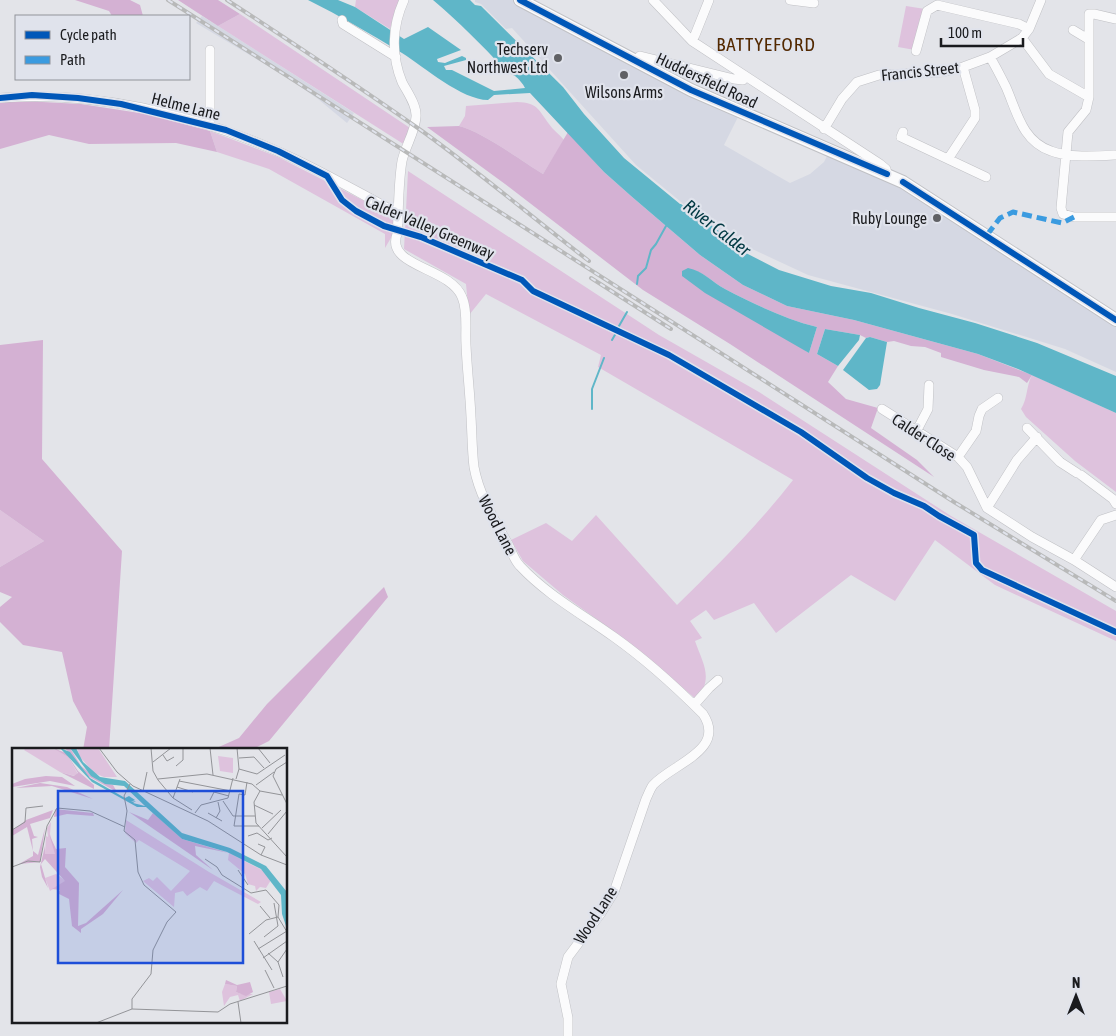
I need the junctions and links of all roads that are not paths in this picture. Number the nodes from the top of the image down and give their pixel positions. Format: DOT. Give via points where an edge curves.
graph roads {
  1 [pos="404,0"];
  2 [pos="520,0"];
  3 [pos="653,0"];
  4 [pos="709,0"];
  5 [pos="790,0"];
  6 [pos="1041,0"];
  7 [pos="814,3"];
  8 [pos="1116,19"];
  9 [pos="342,20"];
  10 [pos="1029,29"];
  11 [pos="1073,30"];
  12 [pos="1022,38"];
  13 [pos="1088,39"];
  14 [pos="692,41"];
  15 [pos="210,50"];
  16 [pos="916,51"];
  17 [pos="395,54"];
  18 [pos="990,57"];
  19 [pos="635,61"];
  20 [pos="963,67"];
  21 [pos="745,77"];
  22 [pos="1089,97"];
  23 [pos="0,98"];
  24 [pos="210,126"];
  25 [pos="824,129"];
  26 [pos="903,132"];
  27 [pos="1066,154"];
  28 [pos="1116,155"];
  29 [pos="948,159"];
  30 [pos="887,174"];
  31 [pos="986,177"];
  32 [pos="399,214"];
  33 [pos="1116,217"];
  34 [pos="1116,320"];
  35 [pos="929,385"];
  36 [pos="998,398"];
  37 [pos="882,409"];
  38 [pos="1027,428"];
  39 [pos="916,432"];
  40 [pos="1037,437"];
  41 [pos="958,457"];
  42 [pos="1116,504"];
  43 [pos="987,508"];
  44 [pos="1116,515"];
  45 [pos="1074,560"];
  46 [pos="1116,587"];
  47 [pos="718,680"];
  48 [pos="694,705"];
  49 [pos="568,1036"];
  1 -- 17 [label="street, Wood Lane" via="397,14"];
  2 -- 19 [label="highway, Huddersfield Road"];
  3 -- 14 [label="street"];
  4 -- 14 [label="street"];
  5 -- 7 [label="street"];
  6 -- 10 [label="street, Francis Street"];
  8 -- 13 [label="street" via="1089,14"];
  9 -- 17 [label="street" via="343,24"];
  10 -- 12 [label="street, Francis Street"];
  10 -- 16 [label="street" via="937,5 927,11"];
  11 -- 13 [label="street"];
  12 -- 18 [label="street, Francis Street"];
  12 -- 22 [label="street" via="1049,74"];
  13 -- 22 [label="street"];
  14 -- 21 [label="street"];
  15 -- 24 [label="street"];
  17 -- 32 [label="street, Wood Lane" via="416,116 402,161"];
  18 -- 20 [label="street, Francis Street"];
  18 -- 27 [label="street" via="1028,136 1052,152"];
  19 -- 21 [label="street" via="640,56 734,79 743,80"];
  19 -- 30 [label="highway, Huddersfield Road" via="707,97"];
  20 -- 25 [label="street, Francis Street" via="919,74 879,75 857,82 842,99"];
  20 -- 29 [label="street" via="976,118"];
  21 -- 25 [label="street"];
  22 -- 27 [label="street" via="1086,110 1068,132"];
  23 -- 24 [label="street, Helme Lane" via="32,95 78,98 120,104"];
  24 -- 32 [label="street, Helme Lane" via="278,151"];
  25 -- 30 [label="street" via="880,164"];
  26 -- 29 [label="street" via="901,137"];
  27 -- 28 [label="street"];
  27 -- 33 [label="street" via="1063,214"];
  29 -- 31 [label="street"];
  30 -- 34 [label="highway, Huddersfield Road"];
  32 -- 48 [label="street, Wood Lane" via="395,242 398,252 412,263 448,280 462,297 474,466 491,512 519,565 558,600 648,663"];
  35 -- 39 [label="street" via="928,410"];
  36 -- 41 [label="street" via="982,410 976,431"];
  37 -- 39 [label="street, Calder Close"];
  38 -- 40 [label="street"];
  39 -- 41 [label="street, Calder Close"];
  40 -- 42 [label="street" via="1060,462 1113,498"];
  40 -- 43 [label="street" via="1017,460"];
  41 -- 43 [label="street, Calder Close" via="967,467"];
  43 -- 45 [label="street"];
  44 -- 45 [label="street" via="1101,520"];
  45 -- 46 [label="street"];
  47 -- 48 [label="street"];
  48 -- 49 [label="street, Wood Lane" via="708,721 707,740 695,755 653,785 614,892 568,957 561,984"];
}
